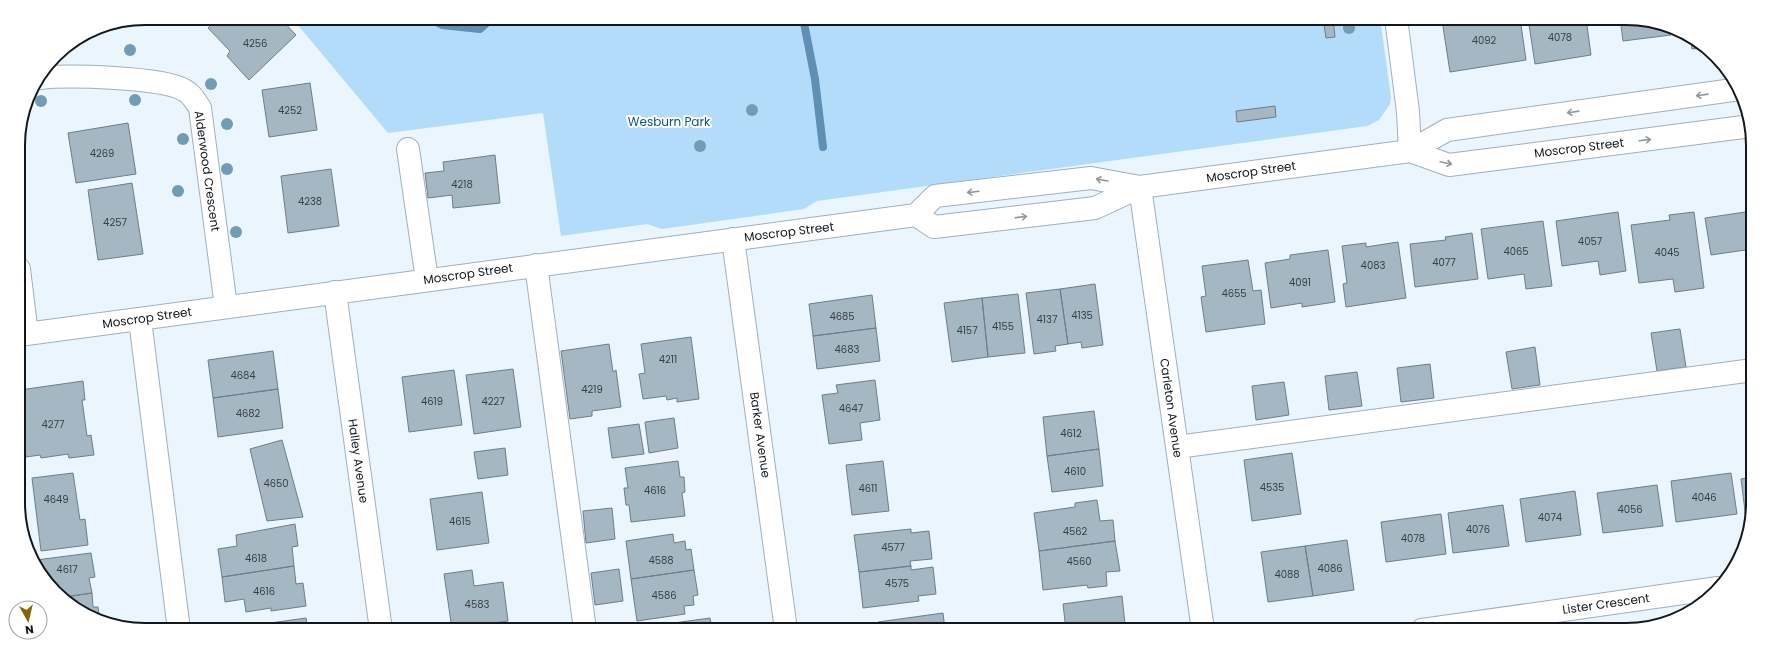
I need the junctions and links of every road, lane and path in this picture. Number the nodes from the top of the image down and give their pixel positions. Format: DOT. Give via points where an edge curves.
graph roads {
  1 [pos="1397,25"];
  2 [pos="46,77"];
  3 [pos="1733,90"];
  4 [pos="1745,127"];
  5 [pos="408,149"];
  6 [pos="1410,151"];
  7 [pos="1140,187"];
  8 [pos="916,215"];
  9 [pos="733,239"];
  10 [pos="536,265"];
  11 [pos="427,280"];
  12 [pos="335,292"];
  13 [pos="226,307"];
  14 [pos="140,320"];
  15 [pos="25,334"];
  16 [pos="1746,371"];
  17 [pos="1177,446"];
  18 [pos="1710,589"];
  19 [pos="178,623"];
  20 [pos="380,623"];
  21 [pos="584,623"];
  22 [pos="785,623"];
  23 [pos="1202,623"];
  24 [pos="1471,623"];
  1 -- 6 [label="street" via="1408,112"];
  2 -- 13 [label="street, Alderwood Crescent" via="122,79 174,85 193,97 200,108"];
  3 -- 6 [label="street, Moscrop Street, one-way" via="1447,130"];
  6 -- 4 [label="street, Moscrop Street, one-way" via="1449,165"];
  5 -- 11 [label="street"];
  6 -- 7 [label="street, Moscrop Street"];
  8 -- 7 [label="street, Moscrop Street, one-way" via="934,227 1095,208"];
  7 -- 8 [label="street, Moscrop Street, one-way" via="1091,178 935,196"];
  7 -- 17 [label="street, Carleton Avenue"];
  8 -- 9 [label="street, Moscrop Street"];
  9 -- 10 [label="street, Moscrop Street"];
  9 -- 22 [label="street, Barker Avenue"];
  10 -- 11 [label="street, Moscrop Street"];
  10 -- 21 [label="street"];
  11 -- 12 [label="street, Moscrop Street"];
  12 -- 13 [label="street, Moscrop Street"];
  12 -- 20 [label="street, Halley Avenue"];
  13 -- 14 [label="street, Moscrop Street"];
  14 -- 15 [label="street, Moscrop Street"];
  14 -- 19 [label="street"];
  16 -- 17 [label="street"];
  17 -- 23 [label="street, Carleton Avenue"];
  18 -- 24 [label="street, Lister Crescent"];
}
